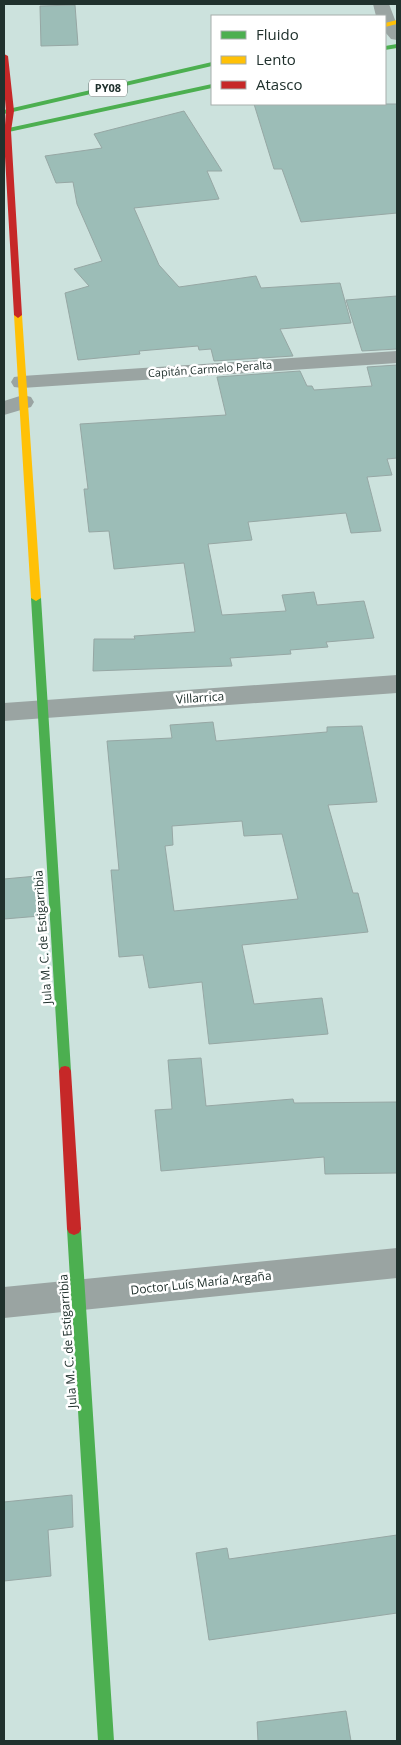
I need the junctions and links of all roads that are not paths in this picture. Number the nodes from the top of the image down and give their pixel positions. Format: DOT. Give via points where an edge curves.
graph roads {
  1 [pos="381,4"];
  2 [pos="392,27"];
  3 [pos="4,56"];
  4 [pos="211,64"];
  5 [pos="211,86"];
  6 [pos="7,111"];
  7 [pos="5,131"];
  8 [pos="397,357"];
  9 [pos="16,397"];
  10 [pos="397,684"];
  11 [pos="42,709"];
  12 [pos="4,712"];
  13 [pos="397,1263"];
  14 [pos="78,1296"];
  15 [pos="4,1303"];
  16 [pos="106,1741"];
  1 -- 2 [label="street"];
  3 -- 6 [label="main road, Jula M. C. de Estigarribia"];
  4 -- 6 [label="main road, PY08"];
  5 -- 7 [label="main road, PY08"];
  6 -- 7 [label="main road, Jula M. C. de Estigarribia"];
  7 -- 9 [label="main road, Jula M. C. de Estigarribia"];
  8 -- 9 [label="street, Capitán Carmelo Peralta"];
  9 -- 11 [label="main road, Jula M. C. de Estigarribia"];
  10 -- 11 [label="street, Villarrica"];
  11 -- 12 [label="street, Villarrica"];
  11 -- 14 [label="main road, Jula M. C. de Estigarribia"];
  13 -- 14 [label="street, Doctor Luís María Argaña"];
  14 -- 15 [label="street, Doctor Luís María Argaña"];
  14 -- 16 [label="main road, Jula M. C. de Estigarribia"];
}
